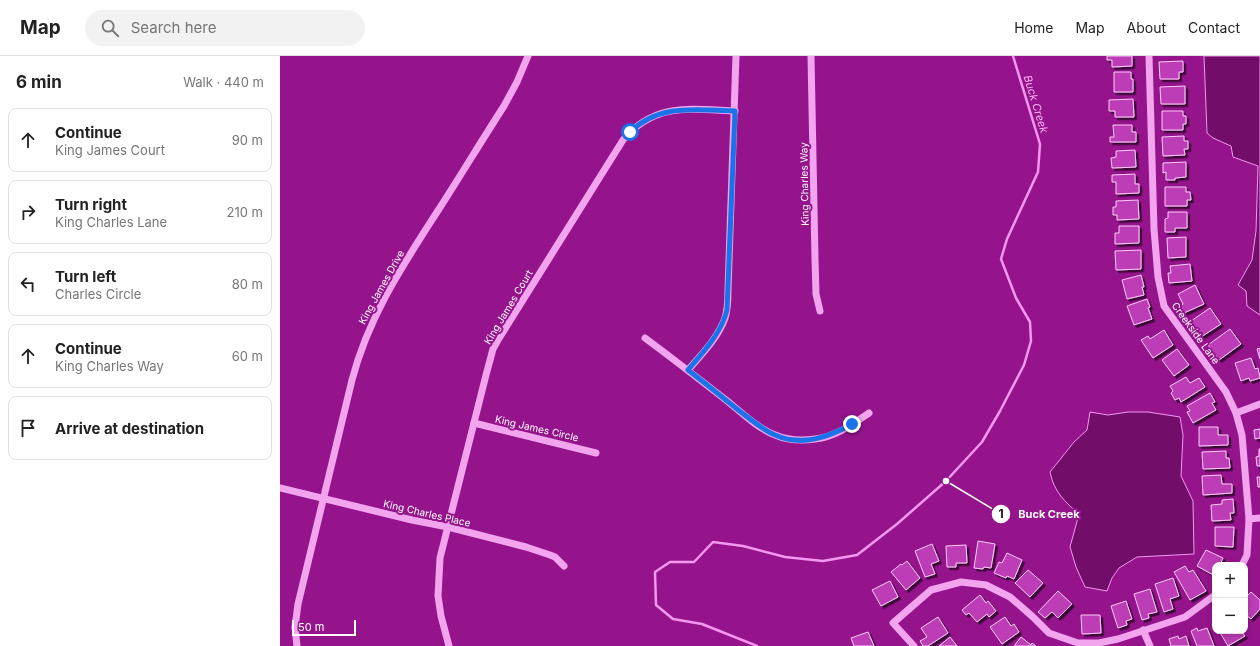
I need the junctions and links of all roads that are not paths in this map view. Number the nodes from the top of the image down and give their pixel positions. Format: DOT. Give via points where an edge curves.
graph roads {
  1 [pos="528,56"];
  2 [pos="736,56"];
  3 [pos="811,56"];
  4 [pos="1149,56"];
  5 [pos="735,111"];
  6 [pos="820,311"];
  7 [pos="646,338"];
  8 [pos="688,370"];
  9 [pos="1260,404"];
  10 [pos="869,413"];
  11 [pos="1236,413"];
  12 [pos="474,423"];
  13 [pos="596,453"];
  14 [pos="280,488"];
  15 [pos="323,498"];
  16 [pos="1260,518"];
  17 [pos="1249,519"];
  18 [pos="448,527"];
  19 [pos="1244,562"];
  20 [pos="564,566"];
  21 [pos="1212,597"];
  22 [pos="1143,630"];
  23 [pos="297,646"];
  24 [pos="448,646"];
  25 [pos="914,646"];
  26 [pos="1150,646"];
  1 -- 15 [label="street, King James Drive" via="504,106 408,257 375,315 356,362"];
  2 -- 5 [label="street"];
  3 -- 6 [label="street, King Charles Way" via="816,294"];
  4 -- 11 [label="street, Creekside Lane" via="1154,229 1158,276 1164,306 1226,392"];
  5 -- 8 [label="street" via="727,310 722,326 713,340"];
  5 -- 12 [label="street, King James Court" via="687,109 665,112 645,120 623,140 498,340 490,358"];
  7 -- 8 [label="street"];
  8 -- 10 [label="street" via="763,428 773,434 794,439 820,438 836,433"];
  9 -- 11 [label="street"];
  11 -- 17 [label="street, Creekside Lane" via="1242,435"];
  12 -- 13 [label="street, King James Circle"];
  12 -- 18 [label="street, King James Court"];
  14 -- 15 [label="street, King Charles Place"];
  15 -- 18 [label="street, King Charles Place"];
  15 -- 23 [label="street, King James Drive" via="298,604"];
  16 -- 17 [label="street"];
  17 -- 19 [label="street, Creekside Lane" via="1248,555"];
  18 -- 20 [label="street, King Charles Place" via="550,555"];
  18 -- 24 [label="street, King James Court" via="440,558 438,596"];
  21 -- 22 [label="street" via="1185,617"];
  22 -- 25 [label="street" via="1099,643 1078,643 1049,632 1010,598 986,585 961,582 931,590 893,623"];
  22 -- 26 [label="street"];
}
